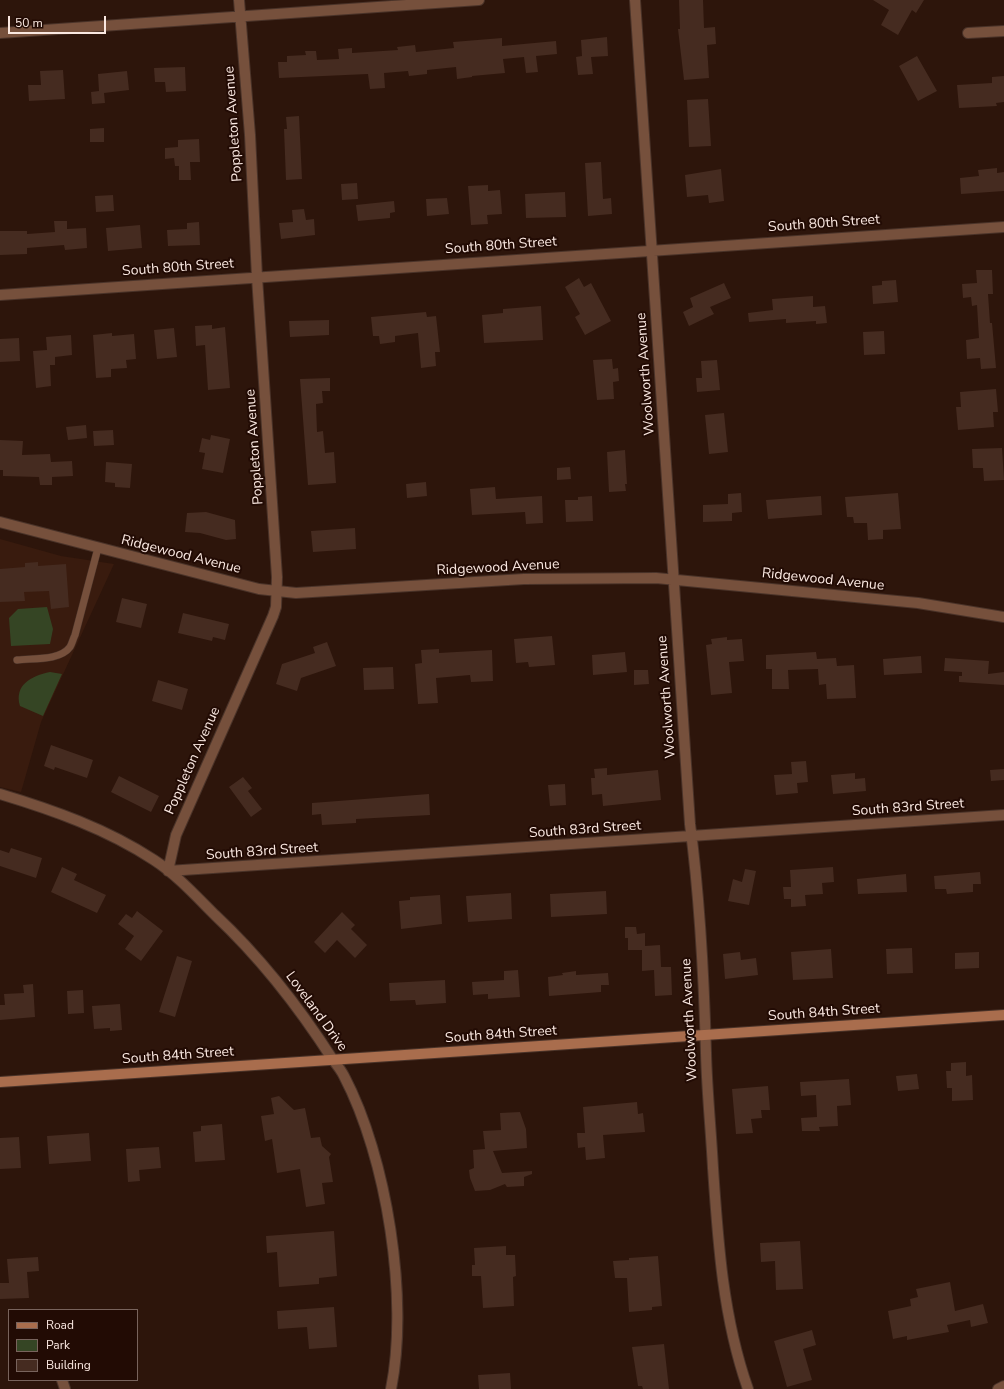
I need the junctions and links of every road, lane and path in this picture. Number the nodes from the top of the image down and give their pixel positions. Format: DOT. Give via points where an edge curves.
graph roads {
  1 [pos="239,0"];
  2 [pos="479,0"];
  3 [pos="635,0"];
  4 [pos="240,16"];
  5 [pos="1004,31"];
  6 [pos="0,33"];
  7 [pos="968,33"];
  8 [pos="1004,226"];
  9 [pos="651,250"];
  10 [pos="257,277"];
  11 [pos="0,294"];
  12 [pos="0,522"];
  13 [pos="98,548"];
  14 [pos="674,580"];
  15 [pos="277,591"];
  16 [pos="1004,617"];
  17 [pos="17,660"];
  18 [pos="0,794"];
  19 [pos="1004,816"];
  20 [pos="692,837"];
  21 [pos="168,871"];
  22 [pos="1004,1015"];
  23 [pos="706,1036"];
  24 [pos="333,1060"];
  25 [pos="0,1082"];
  26 [pos="1004,1386"];
  27 [pos="391,1389"];
  28 [pos="748,1389"];
  29 [pos="998,1389"];
  1 -- 4 [label="street, Poppleton Avenue"];
  2 -- 4 [label="street"];
  3 -- 9 [label="street, Woolworth Avenue"];
  4 -- 6 [label="street"];
  4 -- 10 [label="street, Poppleton Avenue" via="250,135"];
  5 -- 7 [label="street"];
  8 -- 9 [label="street, South 80th Street"];
  9 -- 10 [label="street, South 80th Street"];
  9 -- 14 [label="street, Woolworth Avenue"];
  10 -- 11 [label="street, South 80th Street"];
  10 -- 15 [label="street, Poppleton Avenue"];
  12 -- 13 [label="street, Ridgewood Avenue"];
  13 -- 15 [label="street, Ridgewood Avenue" via="259,589"];
  13 -- 17 [label="lane" via="75,635 69,648 62,654"];
  14 -- 15 [label="street, Ridgewood Avenue" via="614,577 524,579 349,591"];
  14 -- 16 [label="street, Ridgewood Avenue" via="918,603"];
  14 -- 20 [label="street, Woolworth Avenue"];
  15 -- 21 [label="street, Poppleton Avenue" via="273,616 176,835"];
  18 -- 21 [label="street, Loveland Drive" via="91,826 154,860"];
  19 -- 20 [label="street, South 83rd Street"];
  20 -- 21 [label="street, South 83rd Street"];
  20 -- 23 [label="street, Woolworth Avenue"];
  21 -- 24 [label="street, Loveland Drive" via="235,933 262,962 299,1008"];
  22 -- 23 [label="main road, South 84th Street"];
  23 -- 24 [label="main road, South 84th Street"];
  23 -- 28 [label="street, Woolworth Avenue" via="717,1231 730,1324"];
  24 -- 25 [label="main road, South 84th Street"];
  24 -- 27 [label="street, Loveland Drive" via="344,1076 369,1139 390,1225 396,1308 396,1357"];
  26 -- 29 [label="street"];
}
